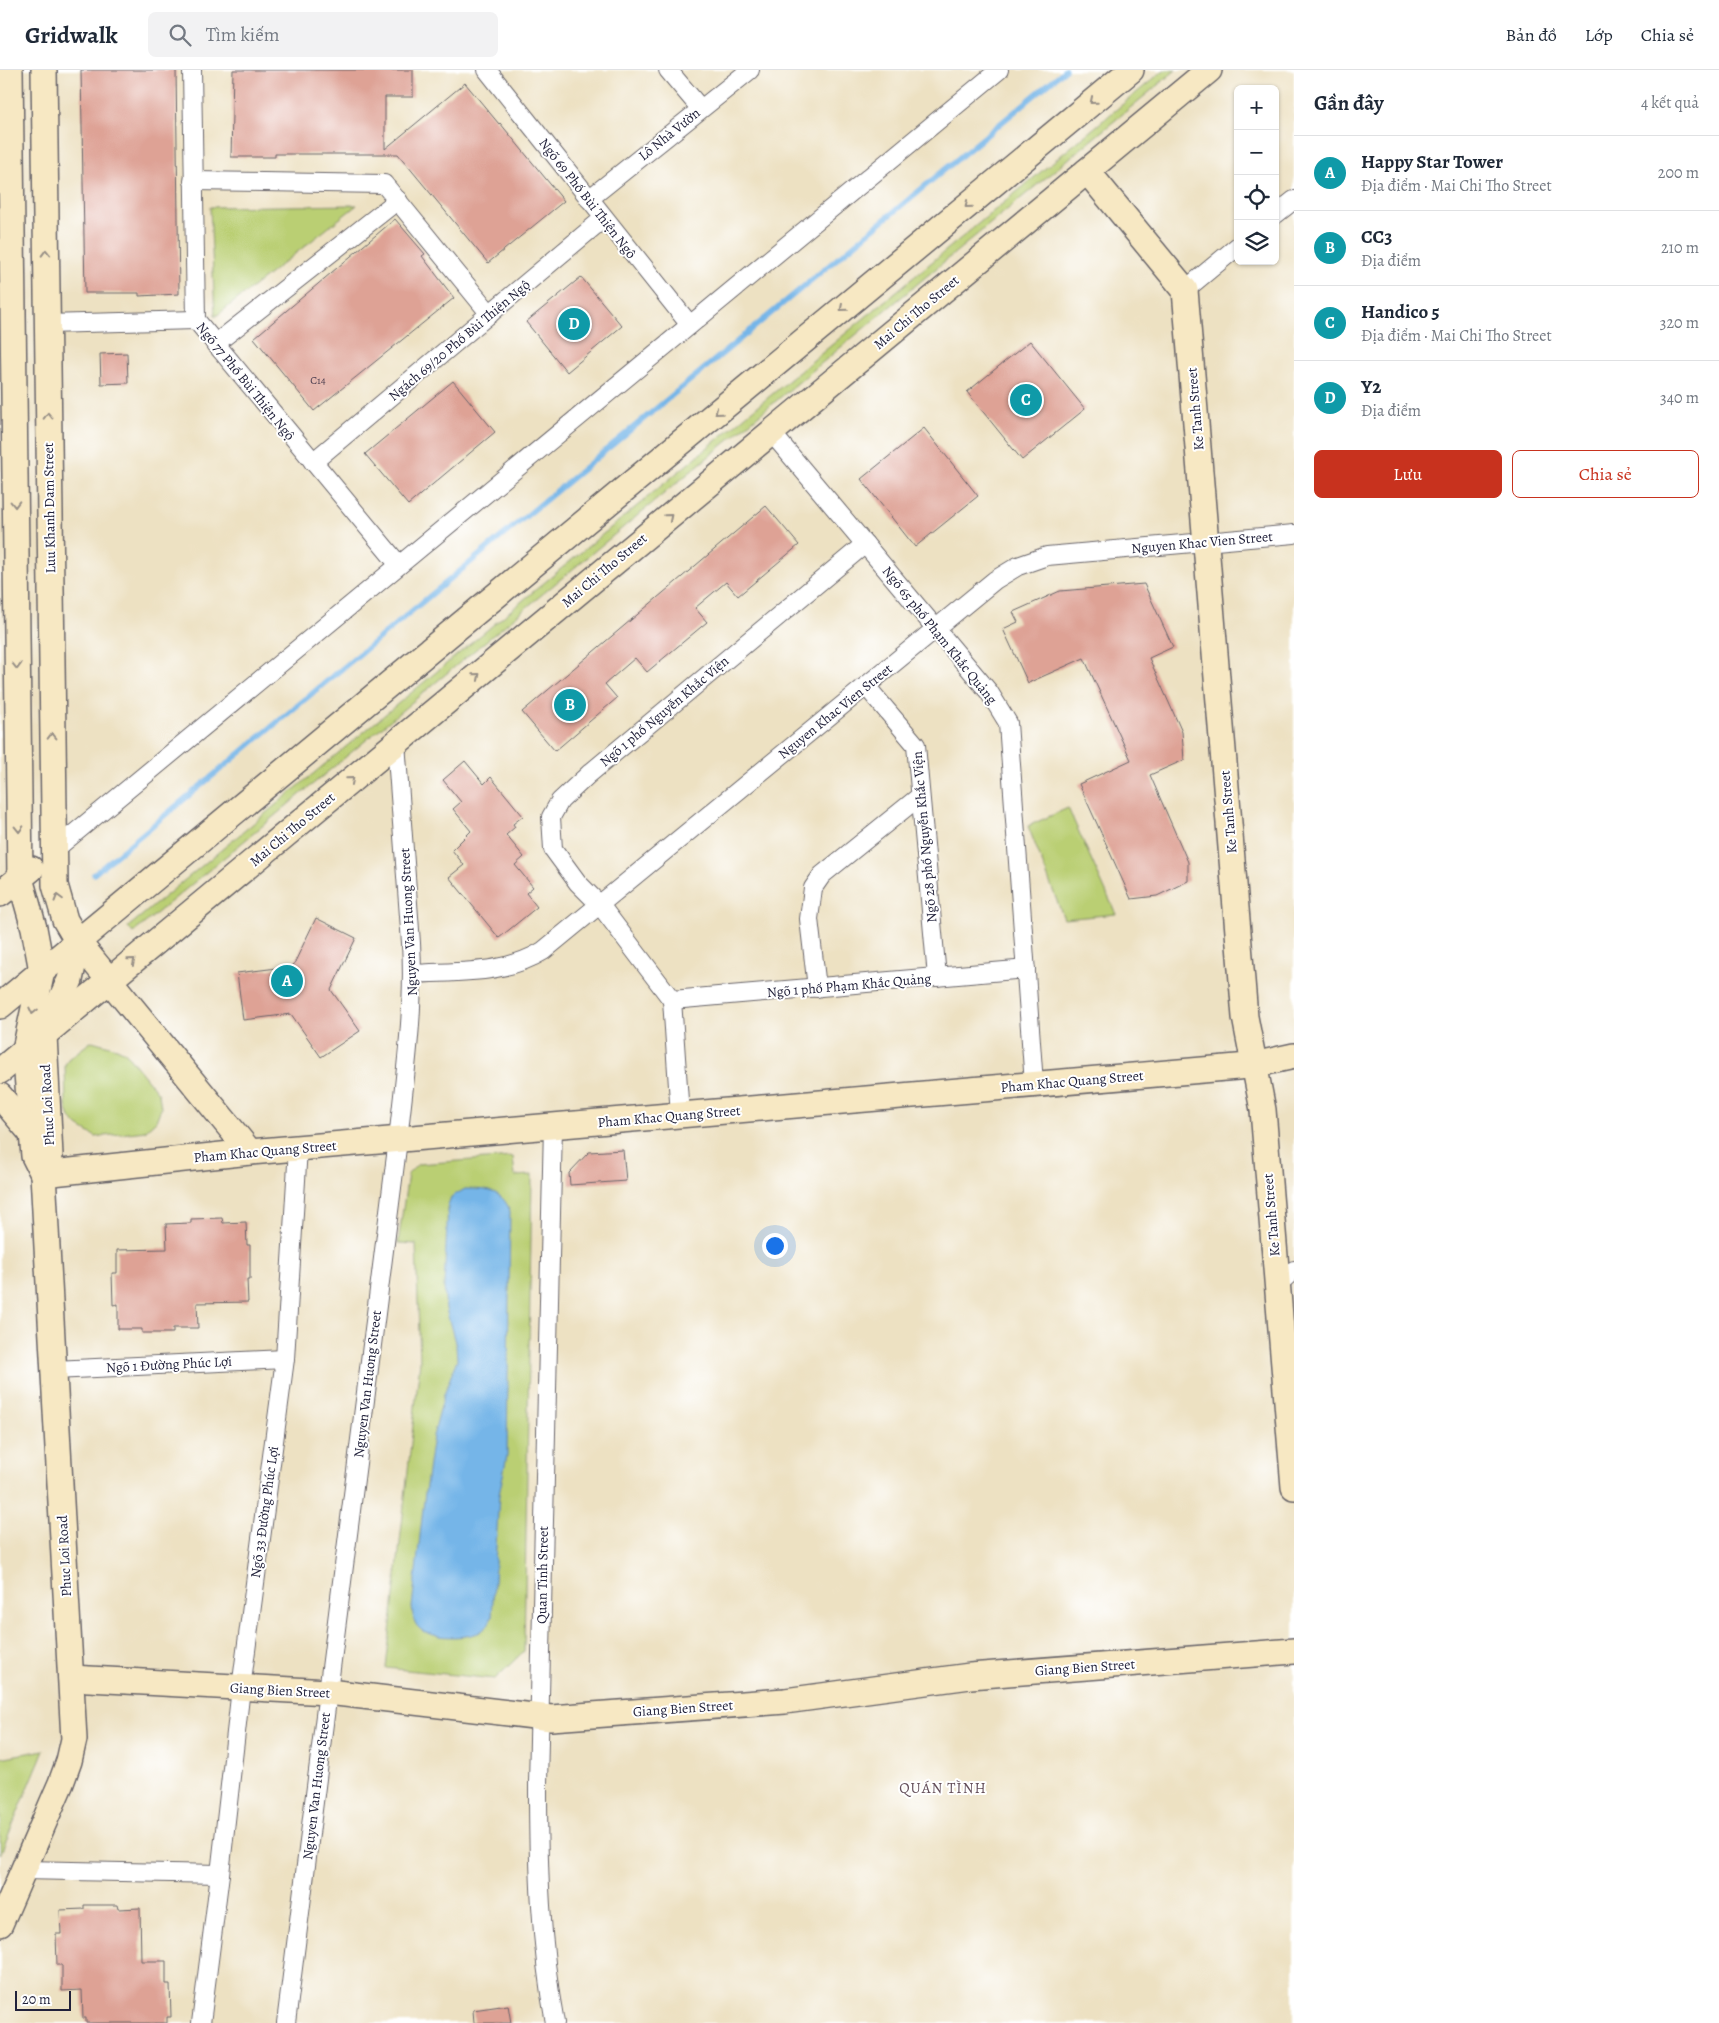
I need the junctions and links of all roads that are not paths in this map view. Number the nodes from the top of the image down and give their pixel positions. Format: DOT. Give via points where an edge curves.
graph roads {
  1 [pos="10,70"];
  2 [pos="44,70"];
  3 [pos="192,70"];
  4 [pos="487,70"];
  5 [pos="668,70"];
  6 [pos="750,70"];
  7 [pos="999,70"];
  8 [pos="1131,70"];
  9 [pos="1209,70"];
  10 [pos="700,108"];
  11 [pos="1087,170"];
  12 [pos="193,181"];
  13 [pos="589,199"];
  14 [pos="398,200"];
  15 [pos="1294,200"];
  16 [pos="1279,212"];
  17 [pos="604,218"];
  18 [pos="1234,249"];
  19 [pos="1185,290"];
  20 [pos="490,314"];
  21 [pos="196,320"];
  22 [pos="47,324"];
  23 [pos="690,325"];
  24 [pos="215,344"];
  25 [pos="7,401"];
  26 [pos="771,432"];
  27 [pos="313,462"];
  28 [pos="1294,534"];
  29 [pos="1206,542"];
  30 [pos="865,544"];
  31 [pos="399,565"];
  32 [pos="936,629"];
  33 [pos="866,686"];
  34 [pos="396,743"];
  35 [pos="920,796"];
  36 [pos="53,851"];
  37 [pos="20,878"];
  38 [pos="0,894"];
  39 [pos="600,905"];
  40 [pos="78,942"];
  41 [pos="1026,970"];
  42 [pos="42,971"];
  43 [pos="413,974"];
  44 [pos="937,977"];
  45 [pos="70,980"];
  46 [pos="109,980"];
  47 [pos="817,988"];
  48 [pos="672,1000"];
  49 [pos="0,1006"];
  50 [pos="44,1034"];
  51 [pos="25,1050"];
  52 [pos="1294,1056"];
  53 [pos="1254,1064"];
  54 [pos="0,1071"];
  55 [pos="1034,1084"];
  56 [pos="0,1096"];
  57 [pos="680,1115"];
  58 [pos="553,1126"];
  59 [pos="32,1134"];
  60 [pos="398,1140"];
  61 [pos="298,1148"];
  62 [pos="250,1152"];
  63 [pos="43,1174"];
  64 [pos="1286,1277"];
  65 [pos="285,1359"];
  66 [pos="54,1370"];
  67 [pos="1294,1478"];
  68 [pos="1294,1651"];
  69 [pos="71,1678"];
  70 [pos="241,1688"];
  71 [pos="328,1692"];
  72 [pos="539,1717"];
  73 [pos="24,1870"];
  74 [pos="220,1874"];
  75 [pos="0,1924"];
  76 [pos="200,2023"];
  77 [pos="286,2023"];
  78 [pos="555,2023"];
  1 -- 25 [label="street"];
  22 -- 2 [label="street, Luu Khanh Dam Street, one-way"];
  3 -- 12 [label="street, Ngõ 77 Phố Bùi Thiện Ngộ"];
  4 -- 13 [label="street, Ngõ 69 Phố Bùi Thiện Ngô"];
  5 -- 10 [label="street"];
  6 -- 10 [label="street, Lô Nhà Vườn"];
  7 -- 23 [label="street"];
  8 -- 40 [label="street, one-way"];
  9 -- 11 [label="street, Mai Chi Tho Street"];
  10 -- 13 [label="street, Lô Nhà Vườn"];
  11 -- 19 [label="street"];
  11 -- 26 [label="street, Mai Chi Tho Street"];
  12 -- 14 [label="street" via="384,184"];
  12 -- 21 [label="street, Ngõ 77 Phố Bùi Thiện Ngộ"];
  13 -- 17 [label="street, Ngõ 69 Phố Bùi Thiện Ngô"];
  14 -- 20 [label="street"];
  14 -- 24 [label="street"];
  15 -- 16 [label="street"];
  17 -- 20 [label="street, Ngách 69/20 Phố Bùi Thiện Ngộ"];
  17 -- 23 [label="street, Ngõ 69 Phố Bùi Thiện Ngô"];
  18 -- 19 [label="street"];
  19 -- 29 [label="street, Ke Tanh Street"];
  20 -- 27 [label="street, Ngách 69/20 Phố Bùi Thiện Ngộ"];
  21 -- 22 [label="street"];
  21 -- 24 [label="street, Ngõ 77 Phố Bùi Thiện Ngộ"];
  36 -- 22 [label="street, Luu Khanh Dam Street, one-way"];
  23 -- 31 [label="street"];
  24 -- 27 [label="street, Ngõ 77 Phố Bùi Thiện Ngộ"];
  25 -- 37 [label="street, one-way"];
  26 -- 30 [label="street, Ngõ 65 phố Phạm Khắc Quảng"];
  34 -- 26 [label="street, Mai Chi Tho Street, one-way"];
  27 -- 31 [label="street, Ngõ 77 Phố Bùi Thiện Ngộ"];
  28 -- 29 [label="street, Nguyen Khac Vien Street"];
  29 -- 32 [label="street, Nguyen Khac Vien Street" via="1047,556 1010,570"];
  29 -- 53 [label="street, Ke Tanh Street" via="1245,1017"];
  30 -- 32 [label="street, Ngõ 65 phố Phạm Khắc Quảng"];
  30 -- 39 [label="street, Ngõ 1 phố Nguyễn Khắc Viện" via="588,774 560,801 551,817 554,849 578,884"];
  31 -- 36 [label="street"];
  32 -- 33 [label="street, Nguyen Khac Vien Street"];
  32 -- 41 [label="street, Ngõ 65 phố Phạm Khắc Quảng" via="989,692 1008,723"];
  33 -- 35 [label="street, Ngõ 28 phố Nguyễn Khắc Viện" via="916,745"];
  33 -- 39 [label="street, Nguyen Khac Vien Street"];
  34 -- 43 [label="street, Nguyen Van Huong Street"];
  46 -- 34 [label="street, Mai Chi Tho Street, one-way"];
  35 -- 44 [label="street, Ngõ 28 phố Nguyễn Khắc Viện"];
  35 -- 47 [label="street" via="822,875 813,888 809,919"];
  36 -- 37 [label="street"];
  40 -- 36 [label="street, Luu Khanh Dam Street, one-way" via="65,920 56,891"];
  37 -- 38 [label="street"];
  37 -- 42 [label="street"];
  39 -- 43 [label="street, Nguyen Khac Vien Street" via="543,951 520,963 498,969"];
  39 -- 48 [label="street"];
  40 -- 42 [label="street"];
  40 -- 45 [label="street"];
  40 -- 46 [label="street, Luu Khanh Dam Street"];
  41 -- 44 [label="street, Ngõ 1 phố Phạm Khắc Quảng"];
  41 -- 55 [label="street, Ngõ 65 phố Phạm Khắc Quảng"];
  42 -- 45 [label="street"];
  42 -- 49 [label="street"];
  42 -- 51 [label="street, Phuc Loi Road, one-way"];
  43 -- 60 [label="street, Nguyen Van Huong Street"];
  44 -- 47 [label="street, Ngõ 1 phố Phạm Khắc Quảng"];
  45 -- 46 [label="street"];
  45 -- 50 [label="street"];
  46 -- 50 [label="street, Mai Chi Tho Street"];
  46 -- 62 [label="street, Luu Khanh Dam Street"];
  47 -- 48 [label="street, Ngõ 1 phố Phạm Khắc Quảng"];
  48 -- 57 [label="street"];
  50 -- 51 [label="street, Mai Chi Tho Street"];
  50 -- 63 [label="street, Phuc Loi Road" via="50,1156"];
  51 -- 54 [label="street, Mai Chi Tho Street"];
  51 -- 59 [label="street, Phuc Loi Road"];
  52 -- 53 [label="street, Pham Khac Quang Street"];
  53 -- 55 [label="street, Pham Khac Quang Street"];
  53 -- 64 [label="street, Ke Tanh Street"];
  55 -- 57 [label="street, Pham Khac Quang Street"];
  56 -- 59 [label="street"];
  57 -- 58 [label="street, Pham Khac Quang Street"];
  58 -- 60 [label="street, Pham Khac Quang Street"];
  58 -- 72 [label="street, Quan Tinh Street"];
  59 -- 63 [label="street, Phuc Loi Road" via="34,1156"];
  60 -- 61 [label="street, Pham Khac Quang Street"];
  60 -- 71 [label="street, Nguyen Van Huong Street"];
  61 -- 62 [label="street, Pham Khac Quang Street"];
  61 -- 65 [label="street, Ngõ 33 Đường Phúc Lợi"];
  62 -- 63 [label="street, Pham Khac Quang Street"];
  63 -- 66 [label="street, Phuc Loi Road"];
  64 -- 67 [label="street, Ke Tanh Street"];
  65 -- 66 [label="street, Ngõ 1 Đường Phúc Lợi"];
  65 -- 70 [label="street, Ngõ 33 Đường Phúc Lợi"];
  66 -- 69 [label="street, Phuc Loi Road"];
  68 -- 72 [label="street, Giang Bien Street" via="970,1676 785,1701"];
  69 -- 70 [label="street, Giang Bien Street"];
  69 -- 73 [label="street, Phuc Loi Road" via="74,1739 69,1761"];
  70 -- 71 [label="street, Giang Bien Street"];
  70 -- 74 [label="street, Ngõ 33 Đường Phúc Lợi"];
  71 -- 72 [label="street, Giang Bien Street"];
  71 -- 77 [label="street, Nguyen Van Huong Street"];
  72 -- 78 [label="street, Quan Tinh Street" via="538,1868 543,1939"];
  73 -- 74 [label="street"];
  73 -- 75 [label="street, Phuc Loi Road"];
  74 -- 76 [label="street, Ngõ 33 Đường Phúc Lợi"];
}
